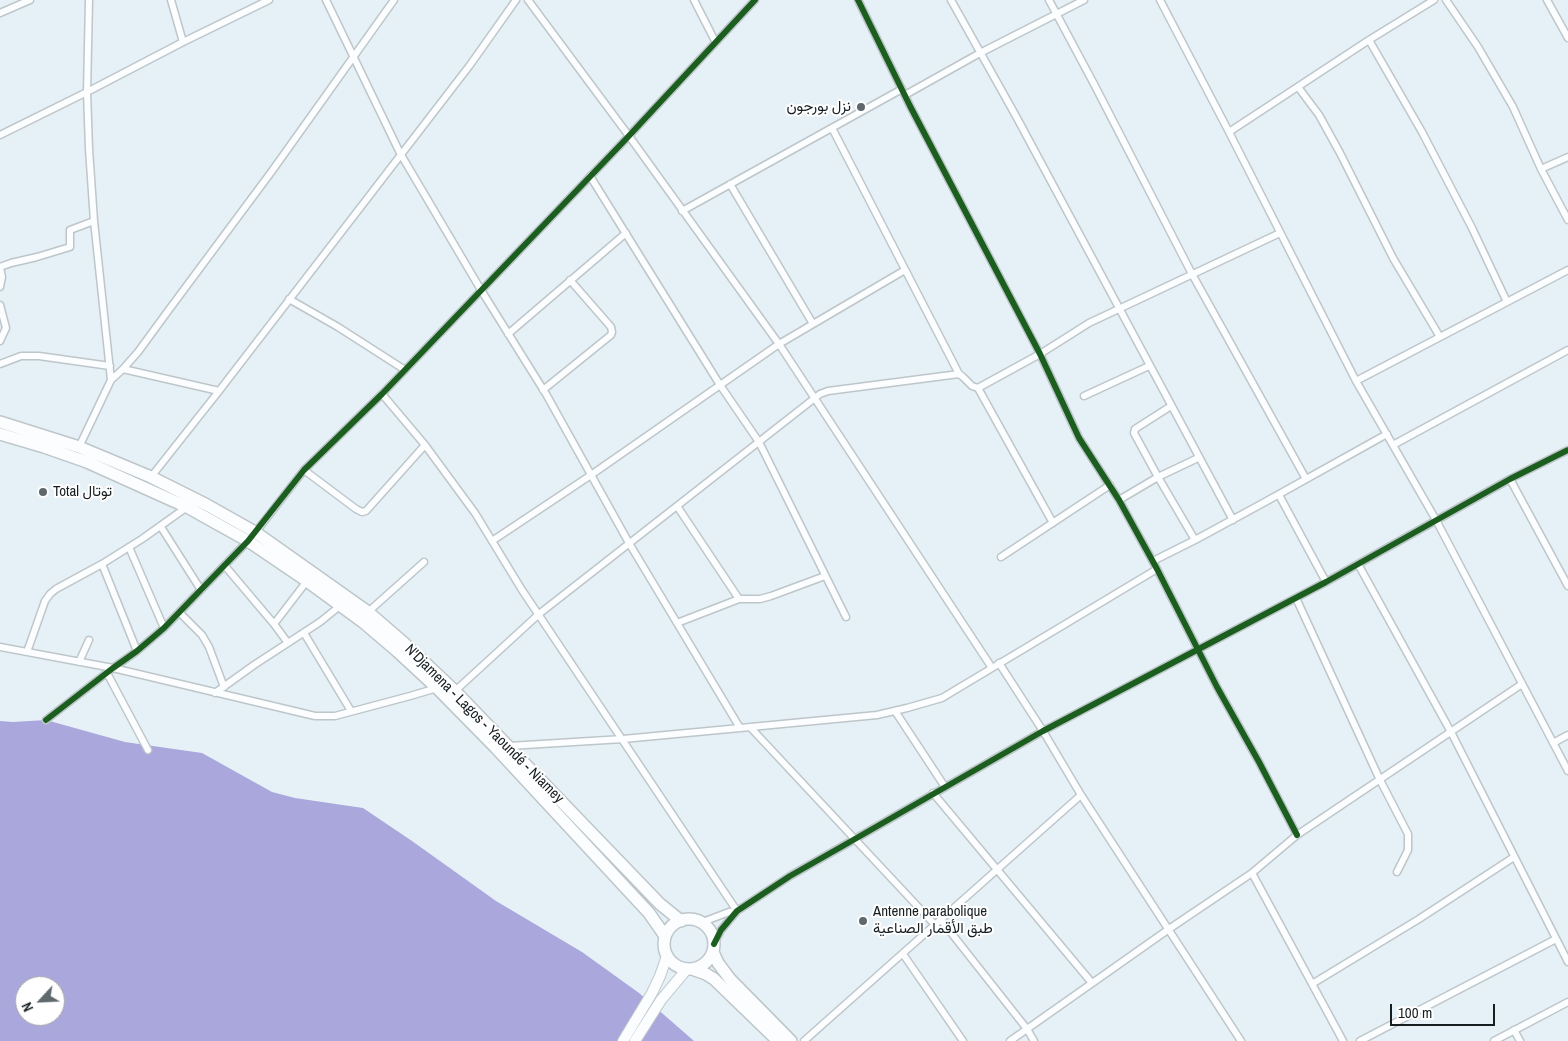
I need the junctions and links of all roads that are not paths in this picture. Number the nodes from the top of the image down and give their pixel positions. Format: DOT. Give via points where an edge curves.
graph roads {
  1 [pos="89,0"];
  2 [pos="171,0"];
  3 [pos="268,0"];
  4 [pos="326,0"];
  5 [pos="394,0"];
  6 [pos="516,0"];
  7 [pos="528,0"];
  8 [pos="694,0"];
  9 [pos="755,0"];
  10 [pos="858,0"];
  11 [pos="952,0"];
  12 [pos="1049,0"];
  13 [pos="1084,0"];
  14 [pos="1160,0"];
  15 [pos="1434,0"];
  16 [pos="1446,0"];
  17 [pos="1547,0"];
  18 [pos="25,1"];
  19 [pos="0,13"];
  20 [pos="1056,14"];
  21 [pos="1568,38"];
  22 [pos="1369,40"];
  23 [pos="183,42"];
  24 [pos="716,42"];
  25 [pos="980,53"];
  26 [pos="354,57"];
  27 [pos="1298,87"];
  28 [pos="87,92"];
  29 [pos="903,92"];
  30 [pos="832,128"];
  31 [pos="1230,132"];
  32 [pos="0,135"];
  33 [pos="629,136"];
  34 [pos="400,153"];
  35 [pos="1568,157"];
  36 [pos="1541,170"];
  37 [pos="590,176"];
  38 [pos="730,184"];
  39 [pos="682,211"];
  40 [pos="1568,220"];
  41 [pos="94,221"];
  42 [pos="626,233"];
  43 [pos="1280,233"];
  44 [pos="0,268"];
  45 [pos="905,270"];
  46 [pos="1568,270"];
  47 [pos="1192,274"];
  48 [pos="570,280"];
  49 [pos="0,287"];
  50 [pos="481,290"];
  51 [pos="289,299"];
  52 [pos="1508,302"];
  53 [pos="0,305"];
  54 [pos="1119,309"];
  55 [pos="813,324"];
  56 [pos="508,334"];
  57 [pos="1440,337"];
  58 [pos="0,341"];
  59 [pos="779,344"];
  60 [pos="1568,350"];
  61 [pos="1040,354"];
  62 [pos="0,364"];
  63 [pos="110,366"];
  64 [pos="1149,366"];
  65 [pos="123,369"];
  66 [pos="405,370"];
  67 [pos="958,374"];
  68 [pos="111,380"];
  69 [pos="1356,381"];
  70 [pos="720,385"];
  71 [pos="978,388"];
  72 [pos="543,390"];
  73 [pos="218,391"];
  74 [pos="382,394"];
  75 [pos="1084,396"];
  76 [pos="815,398"];
  77 [pos="1171,406"];
  78 [pos="0,422"];
  79 [pos="0,434"];
  80 [pos="1387,434"];
  81 [pos="759,442"];
  82 [pos="425,445"];
  83 [pos="1393,445"];
  84 [pos="79,447"];
  85 [pos="1568,450"];
  86 [pos="1198,458"];
  87 [pos="304,470"];
  88 [pos="591,475"];
  89 [pos="151,477"];
  90 [pos="1158,477"];
  91 [pos="1306,479"];
  92 [pos="1510,479"];
  93 [pos="1110,485"];
  94 [pos="1279,495"];
  95 [pos="1119,500"];
  96 [pos="677,506"];
  97 [pos="187,507"];
  98 [pos="1233,520"];
  99 [pos="1436,520"];
  100 [pos="1052,523"];
  101 [pos="161,527"];
  102 [pos="252,536"];
  103 [pos="1195,540"];
  104 [pos="492,542"];
  105 [pos="629,543"];
  106 [pos="129,548"];
  107 [pos="1001,557"];
  108 [pos="1153,561"];
  109 [pos="424,562"];
  110 [pos="102,564"];
  111 [pos="1358,564"];
  112 [pos="225,566"];
  113 [pos="1157,569"];
  114 [pos="825,576"];
  115 [pos="307,581"];
  116 [pos="1326,582"];
  117 [pos="1568,586"];
  118 [pos="201,590"];
  119 [pos="1296,598"];
  120 [pos="739,599"];
  121 [pos="341,605"];
  122 [pos="368,612"];
  123 [pos="180,613"];
  124 [pos="539,614"];
  125 [pos="846,617"];
  126 [pos="677,623"];
  127 [pos="274,624"];
  128 [pos="164,628"];
  129 [pos="304,633"];
  130 [pos="89,640"];
  131 [pos="288,643"];
  132 [pos="0,647"];
  133 [pos="1198,650"];
  134 [pos="137,651"];
  135 [pos="27,652"];
  136 [pos="79,662"];
  137 [pos="1000,663"];
  138 [pos="113,668"];
  139 [pos="992,668"];
  140 [pos="107,673"];
  141 [pos="1522,684"];
  142 [pos="224,687"];
  143 [pos="437,688"];
  144 [pos="455,691"];
  145 [pos="215,693"];
  146 [pos="350,711"];
  147 [pos="895,711"];
  148 [pos="46,720"];
  149 [pos="750,727"];
  150 [pos="740,728"];
  151 [pos="1043,731"];
  152 [pos="1451,732"];
  153 [pos="1568,735"];
  154 [pos="623,739"];
  155 [pos="1553,743"];
  156 [pos="509,746"];
  157 [pos="148,750"];
  158 [pos="1568,770"];
  159 [pos="1380,780"];
  160 [pos="945,787"];
  161 [pos="934,793"];
  162 [pos="1081,795"];
  163 [pos="1297,835"];
  164 [pos="854,839"];
  165 [pos="1514,857"];
  166 [pos="997,869"];
  167 [pos="1397,872"];
  168 [pos="1252,873"];
  169 [pos="737,911"];
  170 [pos="941,920"];
  171 [pos="681,921"];
  172 [pos="700,923"];
  173 [pos="936,926"];
  174 [pos="1169,929"];
  175 [pos="666,936"];
  176 [pos="1556,939"];
  177 [pos="713,948"];
  178 [pos="903,954"];
  179 [pos="667,956"];
  180 [pos="1568,962"];
  181 [pos="690,969"];
  182 [pos="1092,984"];
  183 [pos="1312,984"];
  184 [pos="1568,1002"];
  185 [pos="1027,1029"];
  186 [pos="1514,1030"];
  187 [pos="623,1041"];
  188 [pos="635,1041"];
  189 [pos="778,1041"];
  190 [pos="791,1041"];
  191 [pos="804,1041"];
  192 [pos="963,1041"];
  193 [pos="1010,1041"];
  194 [pos="1034,1041"];
  195 [pos="1241,1041"];
  196 [pos="1343,1041"];
  197 [pos="1360,1041"];
  198 [pos="1494,1041"];
  199 [pos="1520,1041"];
  1 -- 28 [label="street"];
  2 -- 23 [label="street"];
  3 -- 23 [label="street"];
  4 -- 26 [label="street"];
  5 -- 26 [label="street"];
  6 -- 34 [label="street" via="470,65"];
  7 -- 33 [label="street"];
  8 -- 24 [label="street"];
  9 -- 24 [label="street"];
  10 -- 29 [label="street"];
  11 -- 25 [label="street"];
  12 -- 20 [label="street"];
  13 -- 20 [label="street"];
  14 -- 31 [label="street"];
  15 -- 22 [label="street"];
  16 -- 36 [label="street" via="1513,108"];
  17 -- 21 [label="street"];
  18 -- 19 [label="street"];
  20 -- 25 [label="street"];
  20 -- 47 [label="street"];
  22 -- 27 [label="street"];
  22 -- 52 [label="street" via="1422,132"];
  23 -- 28 [label="street"];
  24 -- 33 [label="street"];
  25 -- 29 [label="street"];
  25 -- 54 [label="street"];
  26 -- 34 [label="street"];
  26 -- 65 [label="street"];
  27 -- 31 [label="street"];
  27 -- 57 [label="street" via="1319,115 1393,258"];
  28 -- 32 [label="street"];
  28 -- 41 [label="street"];
  29 -- 30 [label="street"];
  29 -- 61 [label="street"];
  30 -- 38 [label="street"];
  30 -- 45 [label="street"];
  31 -- 43 [label="street"];
  33 -- 37 [label="street"];
  33 -- 39 [label="street"];
  34 -- 50 [label="street"];
  34 -- 51 [label="street"];
  35 -- 36 [label="street"];
  36 -- 40 [label="street"];
  37 -- 42 [label="street"];
  37 -- 50 [label="street"];
  38 -- 39 [label="street"];
  38 -- 55 [label="street"];
  39 -- 59 [label="street"];
  41 -- 44 [label="street" via="70,230 70,247 37,258 11,262"];
  41 -- 63 [label="street"];
  42 -- 48 [label="street"];
  42 -- 70 [label="street"];
  43 -- 47 [label="street"];
  43 -- 69 [label="street"];
  44 -- 49 [label="street"];
  45 -- 55 [label="street"];
  45 -- 67 [label="street"];
  46 -- 52 [label="street"];
  47 -- 54 [label="street"];
  47 -- 91 [label="street"];
  48 -- 56 [label="street"];
  48 -- 72 [label="street" via="612,332"];
  50 -- 56 [label="street"];
  50 -- 66 [label="street"];
  51 -- 66 [label="street"];
  51 -- 73 [label="street"];
  52 -- 57 [label="street"];
  53 -- 58 [label="street" via="6,328"];
  54 -- 61 [label="street" via="1089,323"];
  54 -- 64 [label="street"];
  55 -- 59 [label="street"];
  56 -- 72 [label="street"];
  57 -- 69 [label="street"];
  59 -- 70 [label="street"];
  59 -- 76 [label="street"];
  60 -- 83 [label="street"];
  61 -- 71 [label="street"];
  61 -- 93 [label="street" via="1079,438"];
  62 -- 63 [label="street" via="21,356 39,356"];
  63 -- 68 [label="street"];
  64 -- 75 [label="street"];
  64 -- 77 [label="street"];
  65 -- 68 [label="street"];
  65 -- 73 [label="street"];
  66 -- 74 [label="street"];
  67 -- 71 [label="street"];
  67 -- 76 [label="street" via="828,390"];
  68 -- 84 [label="street"];
  69 -- 80 [label="street"];
  70 -- 81 [label="street"];
  70 -- 88 [label="street"];
  71 -- 100 [label="street"];
  72 -- 88 [label="street"];
  73 -- 89 [label="street"];
  74 -- 82 [label="street"];
  74 -- 87 [label="street"];
  76 -- 81 [label="street"];
  76 -- 139 [label="street"];
  77 -- 86 [label="street"];
  77 -- 90 [label="street" via="1134,429"];
  78 -- 84 [label="highway, N'Djamena - Lagos - Yaoundé - Niamey"];
  79 -- 97 [label="highway, N'Djamena - Lagos - Yaoundé - Niamey" via="87,462"];
  80 -- 83 [label="street"];
  80 -- 91 [label="street"];
  81 -- 96 [label="street"];
  81 -- 114 [label="street"];
  82 -- 87 [label="street" via="362,512"];
  82 -- 104 [label="street"];
  83 -- 99 [label="street"];
  84 -- 89 [label="highway, N'Djamena - Lagos - Yaoundé - Niamey"];
  85 -- 92 [label="street"];
  86 -- 90 [label="street"];
  86 -- 98 [label="street"];
  87 -- 102 [label="street"];
  88 -- 104 [label="street"];
  88 -- 105 [label="street"];
  89 -- 102 [label="highway, N'Djamena - Lagos - Yaoundé - Niamey" via="207,505"];
  90 -- 95 [label="street"];
  90 -- 103 [label="street"];
  91 -- 94 [label="street"];
  92 -- 99 [label="street"];
  92 -- 117 [label="street"];
  93 -- 95 [label="street"];
  93 -- 100 [label="street"];
  94 -- 98 [label="street"];
  94 -- 116 [label="street"];
  95 -- 108 [label="street"];
  96 -- 105 [label="street"];
  96 -- 120 [label="street"];
  97 -- 101 [label="street"];
  97 -- 102 [label="highway, N'Djamena - Lagos - Yaoundé - Niamey"];
  98 -- 103 [label="street"];
  99 -- 111 [label="street"];
  99 -- 141 [label="street"];
  100 -- 107 [label="street"];
  101 -- 106 [label="street"];
  101 -- 118 [label="street"];
  102 -- 112 [label="street"];
  102 -- 115 [label="highway, N'Djamena - Lagos - Yaoundé - Niamey"];
  102 -- 122 [label="highway, N'Djamena - Lagos - Yaoundé - Niamey"];
  103 -- 108 [label="street"];
  104 -- 124 [label="street"];
  105 -- 124 [label="street"];
  105 -- 126 [label="street"];
  106 -- 110 [label="street"];
  106 -- 128 [label="street"];
  108 -- 113 [label="street"];
  109 -- 122 [label="street"];
  110 -- 134 [label="street"];
  110 -- 135 [label="street" via="50,594"];
  111 -- 116 [label="street"];
  111 -- 152 [label="street"];
  112 -- 118 [label="street"];
  112 -- 127 [label="street"];
  113 -- 133 [label="street"];
  113 -- 137 [label="street"];
  114 -- 120 [label="street" via="760,599"];
  114 -- 125 [label="street"];
  115 -- 121 [label="highway, N'Djamena - Lagos - Yaoundé - Niamey"];
  115 -- 127 [label="street"];
  116 -- 119 [label="street"];
  118 -- 123 [label="street"];
  119 -- 133 [label="street"];
  119 -- 159 [label="street"];
  120 -- 126 [label="street"];
  121 -- 129 [label="street"];
  121 -- 143 [label="highway, N'Djamena - Lagos - Yaoundé - Niamey"];
  122 -- 144 [label="highway, N'Djamena - Lagos - Yaoundé - Niamey"];
  123 -- 128 [label="street"];
  123 -- 142 [label="street" via="202,635"];
  124 -- 144 [label="street"];
  124 -- 154 [label="street"];
  126 -- 150 [label="street"];
  127 -- 131 [label="street"];
  128 -- 134 [label="street"];
  129 -- 131 [label="street"];
  129 -- 146 [label="street"];
  130 -- 136 [label="street"];
  131 -- 142 [label="street"];
  132 -- 135 [label="street"];
  133 -- 151 [label="street"];
  133 -- 163 [label="street"];
  134 -- 138 [label="street"];
  135 -- 136 [label="street"];
  136 -- 138 [label="street"];
  137 -- 139 [label="street"];
  137 -- 151 [label="street"];
  138 -- 140 [label="street"];
  138 -- 145 [label="street"];
  139 -- 147 [label="street" via="942,698"];
  140 -- 148 [label="street"];
  140 -- 157 [label="street"];
  141 -- 152 [label="street"];
  141 -- 155 [label="street"];
  142 -- 145 [label="street"];
  143 -- 146 [label="street"];
  143 -- 175 [label="highway, N'Djamena - Lagos - Yaoundé - Niamey" via="649,913"];
  144 -- 156 [label="highway, N'Djamena - Lagos - Yaoundé - Niamey"];
  145 -- 146 [label="street" via="316,716 334,716"];
  147 -- 149 [label="street"];
  147 -- 160 [label="street"];
  149 -- 150 [label="street"];
  149 -- 164 [label="street"];
  150 -- 154 [label="street"];
  151 -- 160 [label="street"];
  151 -- 162 [label="street"];
  152 -- 159 [label="street"];
  152 -- 165 [label="street"];
  153 -- 155 [label="street"];
  154 -- 156 [label="street"];
  154 -- 169 [label="street"];
  155 -- 158 [label="street"];
  156 -- 171 [label="highway, N'Djamena - Lagos - Yaoundé - Niamey" via="660,904"];
  159 -- 163 [label="street"];
  159 -- 167 [label="street" via="1408,834 1408,850"];
  160 -- 161 [label="street"];
  161 -- 164 [label="street"];
  161 -- 166 [label="street"];
  162 -- 166 [label="street"];
  162 -- 174 [label="street"];
  163 -- 168 [label="street"];
  164 -- 169 [label="street"];
  164 -- 173 [label="street"];
  165 -- 176 [label="street"];
  165 -- 183 [label="street"];
  166 -- 170 [label="street"];
  166 -- 182 [label="street"];
  168 -- 174 [label="street"];
  168 -- 183 [label="street"];
  169 -- 172 [label="street"];
  169 -- 177 [label="street" via="721,930"];
  170 -- 173 [label="street"];
  170 -- 185 [label="street"];
  171 -- 172 [label="highway"];
  171 -- 175 [label="highway" via="671,926"];
  172 -- 177 [label="highway" via="708,929"];
  173 -- 178 [label="street"];
  174 -- 182 [label="street"];
  174 -- 195 [label="street"];
  175 -- 179 [label="highway"];
  176 -- 180 [label="street"];
  176 -- 197 [label="street"];
  177 -- 181 [label="highway" via="706,962"];
  177 -- 190 [label="highway" via="718,963 730,979"];
  178 -- 191 [label="street"];
  178 -- 192 [label="street"];
  179 -- 181 [label="highway" via="673,964"];
  179 -- 187 [label="main road" via="652,993"];
  181 -- 188 [label="main road" via="661,1000"];
  181 -- 189 [label="highway" via="714,980"];
  182 -- 185 [label="street"];
  183 -- 196 [label="street"];
  184 -- 186 [label="street"];
  185 -- 193 [label="street"];
  185 -- 194 [label="street"];
  186 -- 198 [label="street"];
  186 -- 199 [label="street"];
}
